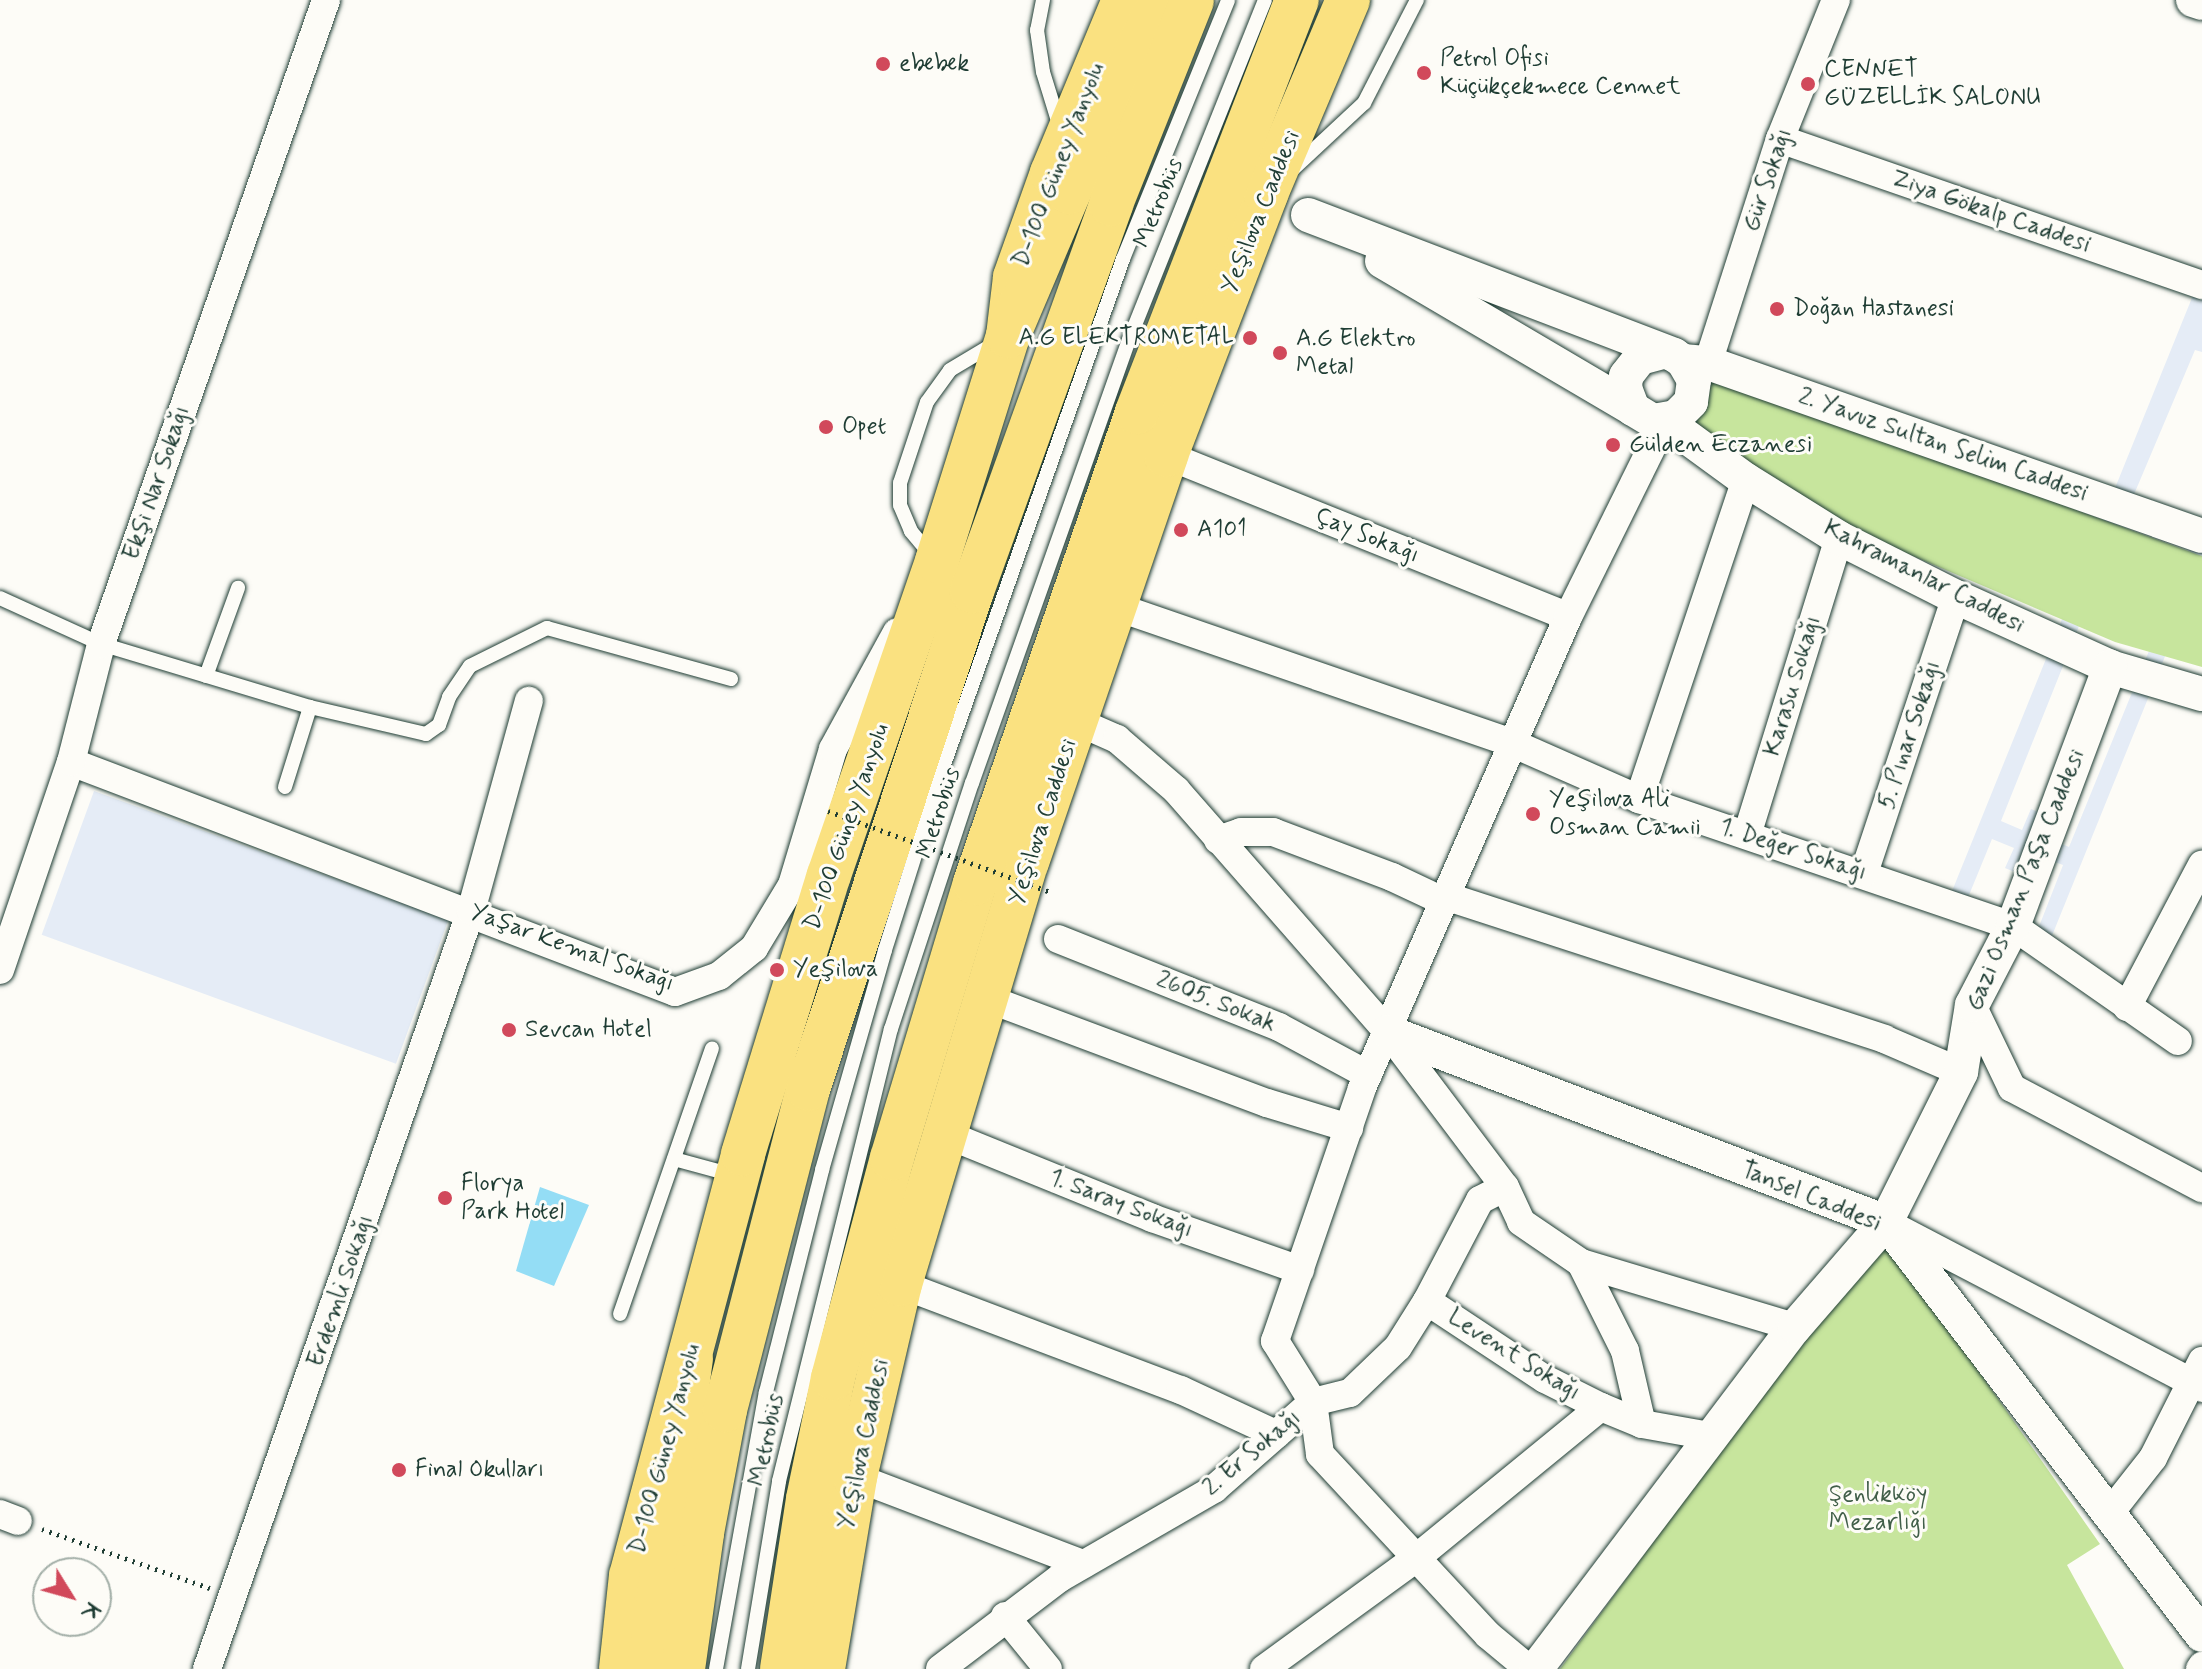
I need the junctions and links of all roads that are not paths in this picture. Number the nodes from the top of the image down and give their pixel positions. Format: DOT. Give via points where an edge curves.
graph roads {
  1 [pos="326,0"];
  2 [pos="1043,0"];
  3 [pos="1124,0"];
  4 [pos="1161,0"];
  5 [pos="1192,0"];
  6 [pos="1228,0"];
  7 [pos="1265,0"];
  8 [pos="1297,0"];
  9 [pos="1348,0"];
  10 [pos="1417,0"];
  11 [pos="1836,0"];
  12 [pos="2193,0"];
  13 [pos="2202,3"];
  14 [pos="1780,139"];
  15 [pos="1064,143"];
  16 [pos="1266,194"];
  17 [pos="1308,215"];
  18 [pos="2202,285"];
  19 [pos="1008,336"];
  20 [pos="1685,359"];
  21 [pos="1633,409"];
  22 [pos="1665,421"];
  23 [pos="1166,455"];
  24 [pos="1746,480"];
  25 [pos="2202,536"];
  26 [pos="1839,538"];
  27 [pos="937,561"];
  28 [pos="238,588"];
  29 [pos="1956,597"];
  30 [pos="1,601"];
  31 [pos="1114,606"];
  32 [pos="1568,617"];
  33 [pos="101,644"];
  34 [pos="2110,667"];
  35 [pos="206,676"];
  36 [pos="731,679"];
  37 [pos="2202,694"];
  38 [pos="529,701"];
  39 [pos="310,707"];
  40 [pos="1076,721"];
  41 [pos="1512,743"];
  42 [pos="71,762"];
  43 [pos="285,787"];
  44 [pos="1639,799"];
  45 [pos="1747,835"];
  46 [pos="1218,840"];
  47 [pos="2202,865"];
  48 [pos="1864,873"];
  49 [pos="1446,900"];
  50 [pos="471,911"];
  51 [pos="2013,926"];
  52 [pos="1058,939"];
  53 [pos="0,970"];
  54 [pos="986,998"];
  55 [pos="1972,1005"];
  56 [pos="2127,1007"];
  57 [pos="1388,1032"];
  58 [pos="2178,1041"];
  59 [pos="712,1048"];
  60 [pos="1961,1072"];
  61 [pos="1368,1075"];
  62 [pos="1349,1128"];
  63 [pos="943,1133"];
  64 [pos="674,1159"];
  65 [pos="737,1176"];
  66 [pos="1505,1187"];
  67 [pos="2202,1188"];
  68 [pos="1886,1222"];
  69 [pos="1581,1263"];
  70 [pos="1300,1270"];
  71 [pos="900,1284"];
  72 [pos="1427,1301"];
  73 [pos="620,1314"];
  74 [pos="1795,1327"];
  75 [pos="691,1359"];
  76 [pos="2198,1377"];
  77 [pos="1313,1402"];
  78 [pos="1601,1407"];
  79 [pos="1642,1424"];
  80 [pos="1276,1434"];
  81 [pos="1710,1436"];
  82 [pos="855,1477"];
  83 [pos="2109,1514"];
  84 [pos="1415,1559"];
  85 [pos="1083,1564"];
  86 [pos="1005,1616"];
  87 [pos="2202,1635"];
  88 [pos="207,1669"];
  89 [pos="621,1669"];
  90 [pos="649,1669"];
  91 [pos="683,1669"];
  92 [pos="716,1669"];
  93 [pos="748,1669"];
  94 [pos="782,1669"];
  95 [pos="823,1669"];
  96 [pos="940,1669"];
  97 [pos="1048,1669"];
  98 [pos="1264,1669"];
  99 [pos="1529,1669"];
  100 [pos="1536,1669"];
  1 -- 33 [label="street, Ekşi Nar Sokağı"];
  2 -- 15 [label="lane" via="1037,30 1043,72"];
  3 -- 15 [label="main road, D-100 Güney Yanyolu"];
  4 -- 19 [label="main road" via="1069,192"];
  5 -- 91 [label="main road" via="1111,204 988,546 808,1089 725,1410"];
  6 -- 92 [label="lane, Metrobüs" via="1118,274 941,773 885,950 766,1392"];
  7 -- 93 [label="lane, Metrobüs" via="1129,340 891,1029 779,1481"];
  8 -- 94 [label="main road" via="1137,412 975,883 833,1378"];
  9 -- 16 [label="main road, Yeşilova Caddesi"];
  10 -- 16 [label="lane" via="1364,103"];
  11 -- 14 [label="street, Gür Sokağı"];
  12 -- 13 [label="street"];
  14 -- 18 [label="street, Ziya Gökalp Caddesi"];
  14 -- 20 [label="street, Gür Sokağı"];
  15 -- 19 [label="main road, D-100 Güney Yanyolu" via="1015,277"];
  16 -- 17 [label="street"];
  16 -- 23 [label="main road, Yeşilova Caddesi"];
  17 -- 20 [label="street, 2. Yavuz Sultan Selim Caddesi"];
  17 -- 21 [label="street"];
  19 -- 27 [label="main road, D-100 Güney Yanyolu"];
  19 -- 27 [label="lane" via="950,370 927,402 900,483 900,505 911,531"];
  20 -- 21 [label="street" via="1640,358 1626,376"];
  20 -- 22 [label="street" via="1694,380 1691,402"];
  20 -- 25 [label="street, 2. Yavuz Sultan Selim Caddesi"];
  21 -- 22 [label="street" via="1653,421"];
  22 -- 24 [label="street, Kahramanlar Caddesi"];
  22 -- 32 [label="street"];
  23 -- 31 [label="main road, Yeşilova Caddesi"];
  23 -- 32 [label="street, Çay Sokağı"];
  24 -- 26 [label="street, Kahramanlar Caddesi"];
  24 -- 44 [label="street"];
  26 -- 29 [label="street, Kahramanlar Caddesi"];
  26 -- 45 [label="street, Karasu Sokağı"];
  27 -- 50 [label="street, Yaşar Kemal Sokağı" via="833,749 792,885 754,948 719,976 675,992"];
  27 -- 65 [label="main road, D-100 Güney Yanyolu" via="829,875"];
  28 -- 35 [label="lane"];
  29 -- 34 [label="street, Kahramanlar Caddesi"];
  29 -- 48 [label="street, 5. Pınar Sokağı"];
  30 -- 33 [label="lane"];
  31 -- 40 [label="main road, Yeşilova Caddesi"];
  31 -- 41 [label="street, 1. Değer Sokağı"];
  32 -- 41 [label="street"];
  33 -- 35 [label="lane"];
  33 -- 42 [label="street, Ekşi Nar Sokağı"];
  34 -- 37 [label="street, Kahramanlar Caddesi"];
  34 -- 51 [label="street, Gazi Osman Paşa Caddesi"];
  35 -- 39 [label="lane"];
  36 -- 39 [label="lane" via="547,628 470,666 449,697 439,725 426,734"];
  38 -- 50 [label="street, Erdemli Sokağı"];
  39 -- 43 [label="lane"];
  40 -- 46 [label="street" via="1117,739 1147,761"];
  40 -- 54 [label="main road, Yeşilova Caddesi"];
  41 -- 44 [label="street, 1. Değer Sokağı"];
  41 -- 49 [label="street"];
  42 -- 50 [label="street, Yaşar Kemal Sokağı"];
  42 -- 53 [label="street, Ekşi Nar Sokağı"];
  44 -- 45 [label="street, 1. Değer Sokağı"];
  45 -- 48 [label="street, 1. Değer Sokağı"];
  46 -- 49 [label="street" via="1241,832 1273,832"];
  46 -- 57 [label="street"];
  47 -- 56 [label="street"];
  48 -- 51 [label="street, 1. Değer Sokağı"];
  49 -- 57 [label="street"];
  49 -- 60 [label="street" via="1884,1039"];
  50 -- 88 [label="street, Erdemli Sokağı"];
  51 -- 55 [label="street, Gazi Osman Paşa Caddesi"];
  51 -- 56 [label="street, 1. Değer Sokağı"];
  52 -- 61 [label="street, 2605. Sokak" via="1279,1027"];
  54 -- 62 [label="street" via="1267,1103"];
  54 -- 63 [label="main road, Yeşilova Caddesi"];
  55 -- 60 [label="street, Gazi Osman Paşa Caddesi"];
  55 -- 67 [label="street" via="2012,1088"];
  56 -- 58 [label="street, 1. Değer Sokağı"];
  57 -- 61 [label="street"];
  57 -- 66 [label="street"];
  57 -- 68 [label="street, Tansel Caddesi"];
  59 -- 64 [label="lane"];
  60 -- 68 [label="street, Gazi Osman Paşa Caddesi"];
  61 -- 62 [label="street"];
  62 -- 70 [label="street"];
  63 -- 70 [label="street, 1. Saray Sokağı" via="1152,1218"];
  63 -- 71 [label="main road, Yeşilova Caddesi"];
  64 -- 65 [label="lane"];
  64 -- 73 [label="lane"];
  65 -- 75 [label="main road, D-100 Güney Yanyolu"];
  66 -- 69 [label="street" via="1521,1222"];
  66 -- 72 [label="street, 2. Er Sokağı" via="1480,1200"];
  68 -- 74 [label="street, Gazi Osman Paşa Caddesi"];
  68 -- 76 [label="street"];
  68 -- 83 [label="street, Tansel Caddesi"];
  69 -- 74 [label="street"];
  69 -- 79 [label="street" via="1625,1351"];
  70 -- 77 [label="street" via="1275,1341"];
  71 -- 80 [label="street" via="1181,1390"];
  71 -- 82 [label="main road, Yeşilova Caddesi"];
  72 -- 77 [label="street, 2. Er Sokağı" via="1398,1347 1350,1393"];
  72 -- 78 [label="street, Levent Sokağı" via="1545,1379"];
  74 -- 81 [label="street, Gazi Osman Paşa Caddesi"];
  75 -- 89 [label="main road, D-100 Güney Yanyolu" via="664,1441 631,1576"];
  75 -- 90 [label="main road"];
  76 -- 83 [label="street" via="2153,1458"];
  77 -- 80 [label="street, 2. Er Sokağı"];
  77 -- 84 [label="street" via="1320,1454"];
  78 -- 79 [label="street, Levent Sokağı"];
  78 -- 84 [label="street"];
  79 -- 81 [label="street, Levent Sokağı"];
  80 -- 85 [label="street, 2. Er Sokağı" via="1214,1489"];
  81 -- 100 [label="street, Gazi Osman Paşa Caddesi"];
  82 -- 85 [label="street"];
  82 -- 95 [label="main road, Yeşilova Caddesi"];
  83 -- 87 [label="street, Tansel Caddesi"];
  84 -- 98 [label="street"];
  84 -- 99 [label="street" via="1488,1635"];
  85 -- 86 [label="street, 2. Er Sokağı"];
  86 -- 96 [label="street, 2. Er Sokağı"];
  86 -- 97 [label="street"];
}
